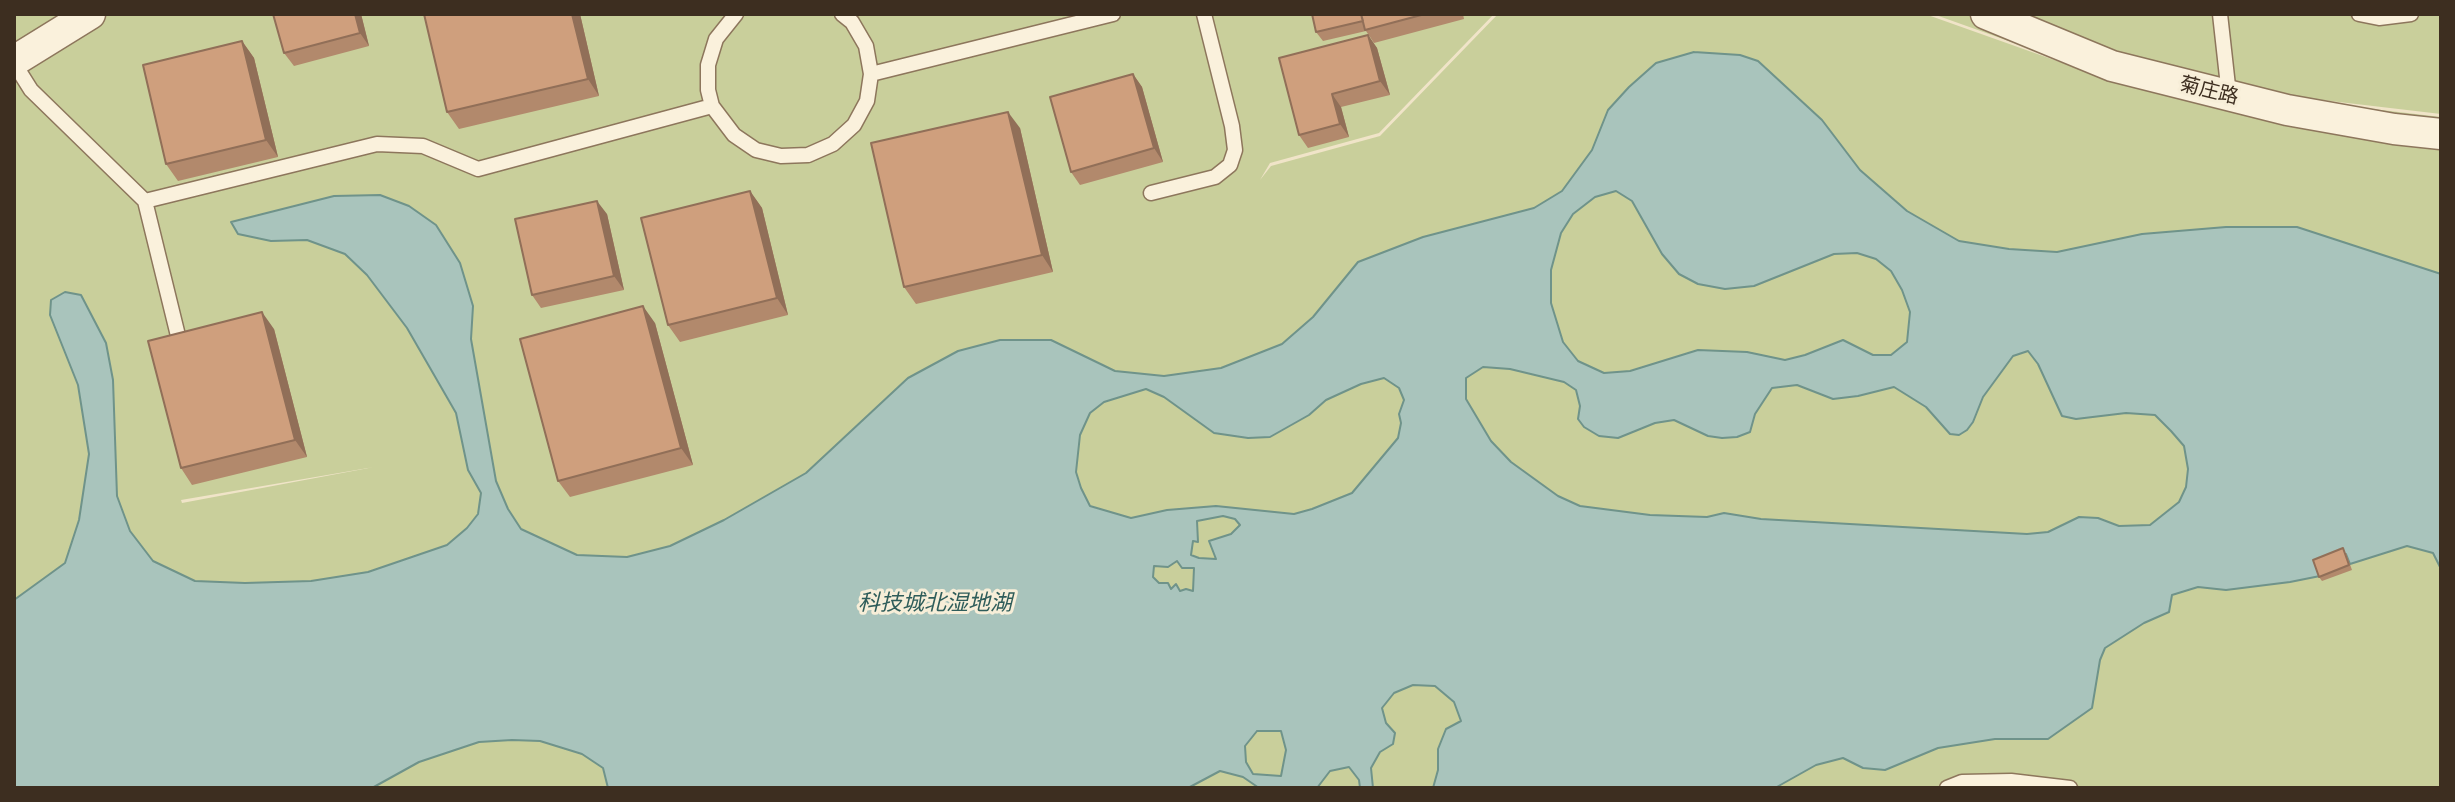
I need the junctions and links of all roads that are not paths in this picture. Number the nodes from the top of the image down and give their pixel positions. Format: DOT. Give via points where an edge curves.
graph roads {
  1 [pos="90,14"];
  2 [pos="736,14"];
  3 [pos="842,14"];
  4 [pos="1113,14"];
  5 [pos="1204,14"];
  6 [pos="1986,14"];
  7 [pos="2220,14"];
  8 [pos="2359,14"];
  9 [pos="2411,14"];
  10 [pos="14,62"];
  11 [pos="871,74"];
  12 [pos="2229,96"];
  13 [pos="712,106"];
  14 [pos="2441,134"];
  15 [pos="1151,193"];
  16 [pos="145,201"];
  17 [pos="182,352"];
  18 [pos="1947,788"];
  19 [pos="2070,788"];
  1 -- 10 [label="street"];
  2 -- 13 [label="lane" via="716,39 708,65"];
  3 -- 11 [label="lane" via="866,46"];
  4 -- 11 [label="lane"];
  5 -- 15 [label="lane" via="1235,150 1230,165 1215,177"];
  6 -- 12 [label="street, 菊庄路" via="2112,66"];
  7 -- 12 [label="lane"];
  8 -- 9 [label="lane"];
  10 -- 16 [label="lane" via="31,90"];
  11 -- 13 [label="lane" via="867,101 854,125 833,144 808,155 756,150 734,135"];
  12 -- 14 [label="street, 菊庄路"];
  13 -- 16 [label="lane" via="478,169 423,146 377,144"];
  16 -- 17 [label="lane"];
  18 -- 19 [label="lane" via="1962,782 2011,781"];
}
